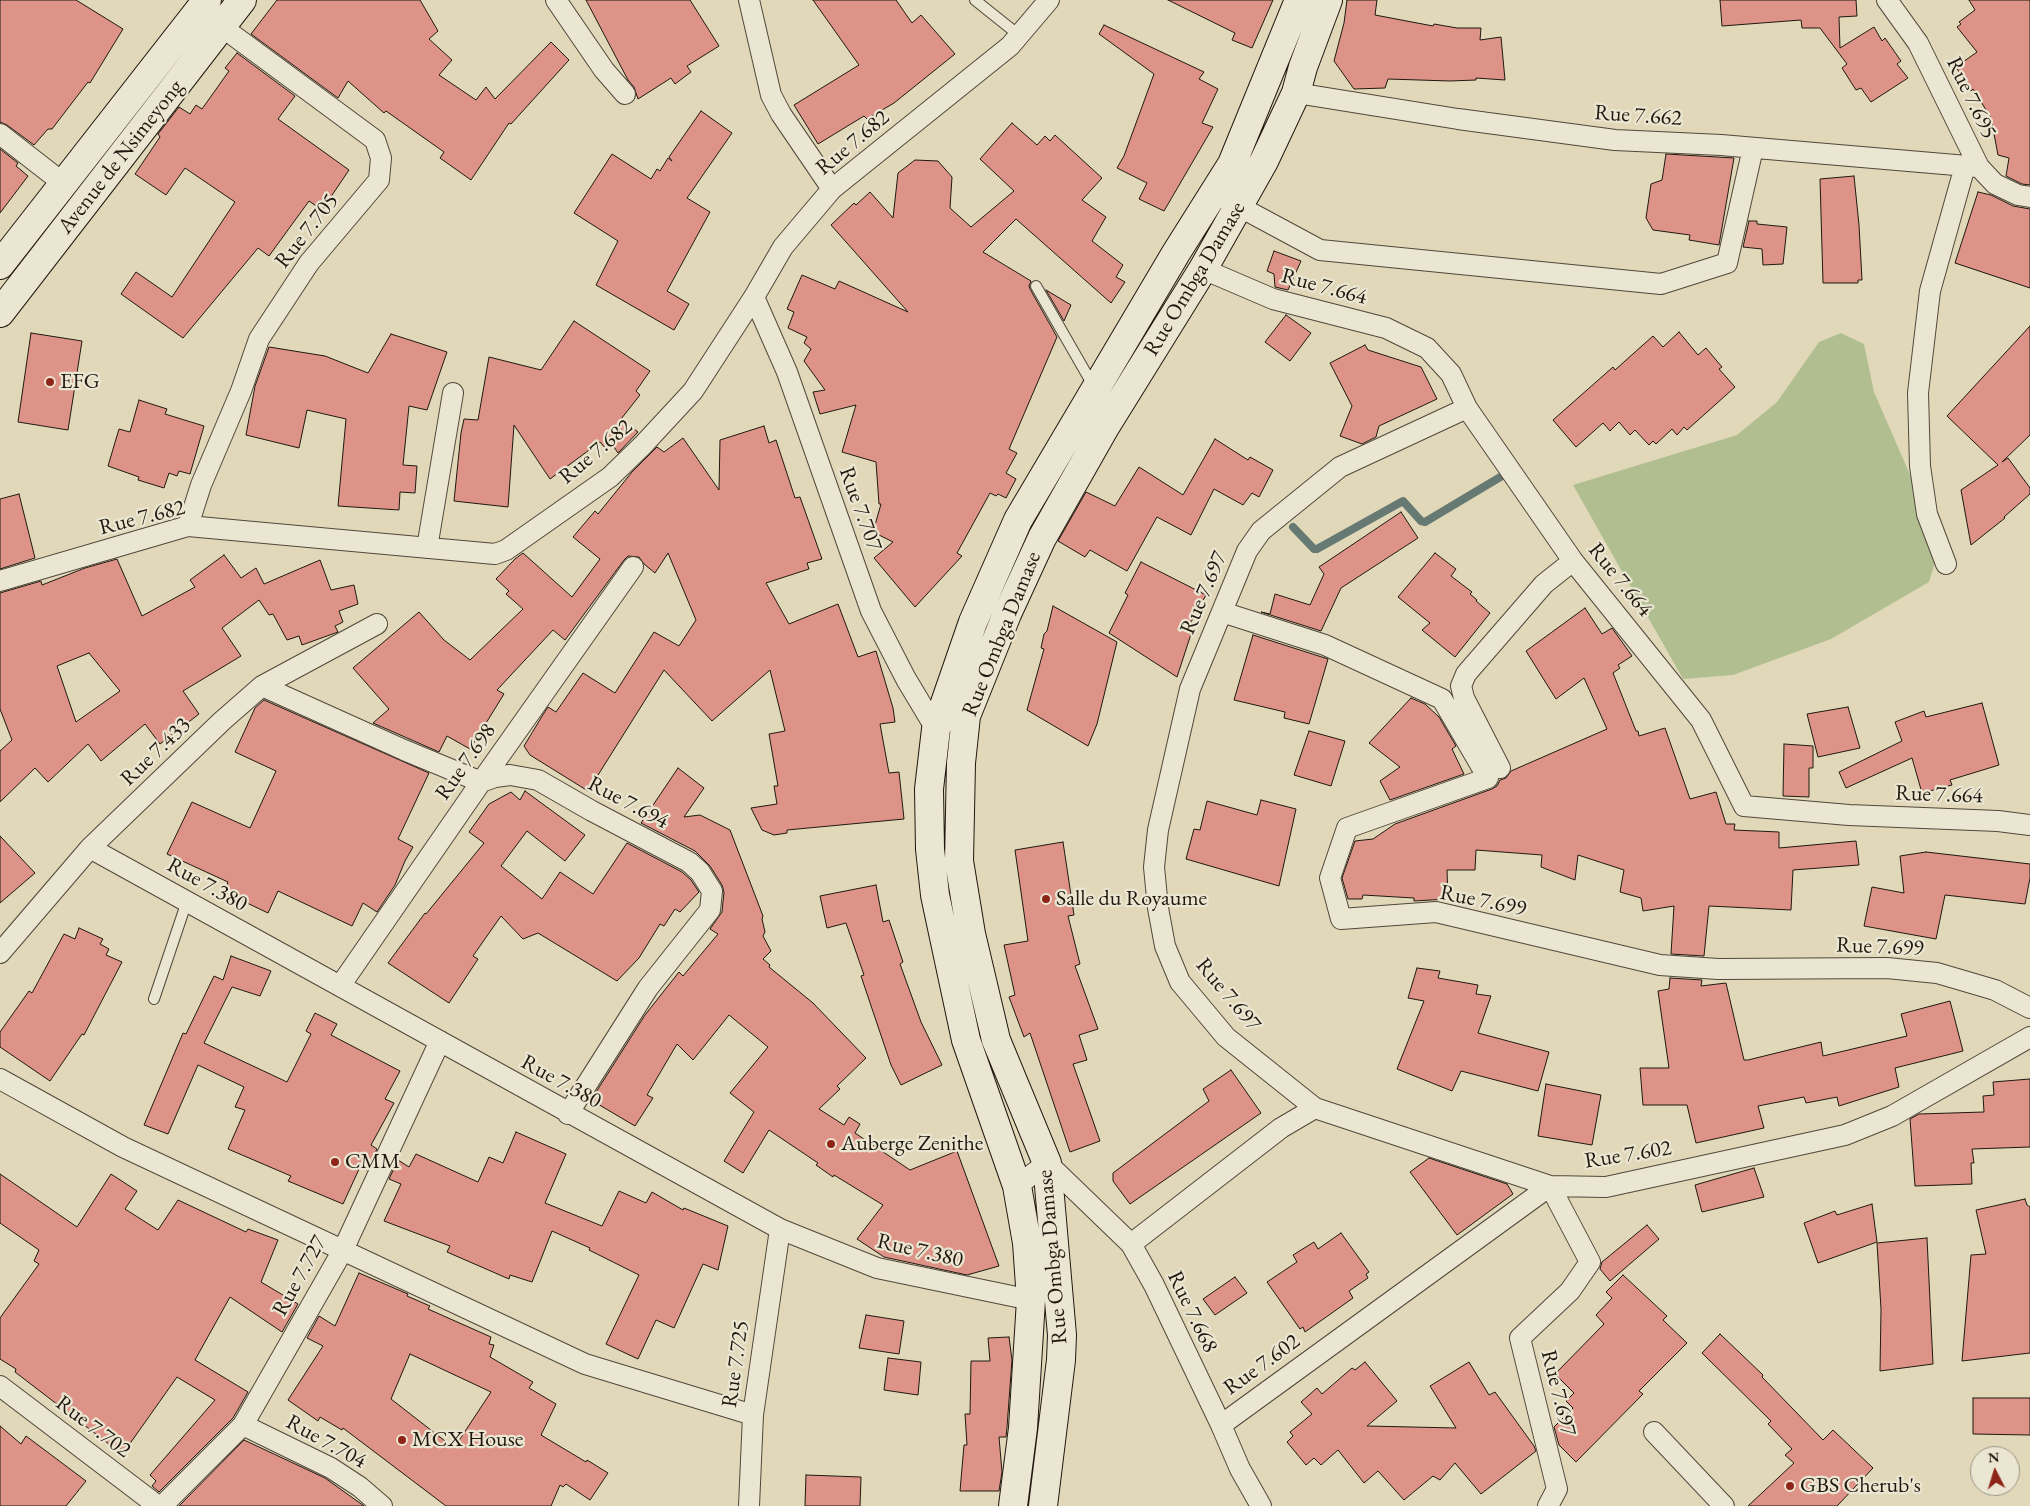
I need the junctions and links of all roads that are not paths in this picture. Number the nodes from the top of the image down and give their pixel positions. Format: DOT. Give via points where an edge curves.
graph roads {
  1 [pos="207,0"];
  2 [pos="242,0"];
  3 [pos="556,0"];
  4 [pos="749,0"];
  5 [pos="975,0"];
  6 [pos="1049,0"];
  7 [pos="1299,0"];
  8 [pos="1328,0"];
  9 [pos="1888,0"];
  10 [pos="222,27"];
  11 [pos="1020,36"];
  12 [pos="1296,93"];
  13 [pos="625,94"];
  14 [pos="0,134"];
  15 [pos="1753,148"];
  16 [pos="1972,166"];
  17 [pos="63,183"];
  18 [pos="832,189"];
  19 [pos="1214,193"];
  20 [pos="2030,197"];
  21 [pos="1239,206"];
  22 [pos="0,264"];
  23 [pos="1203,268"];
  24 [pos="1036,286"];
  25 [pos="754,297"];
  26 [pos="0,313"];
  27 [pos="1095,390"];
  28 [pos="453,393"];
  29 [pos="1467,408"];
  30 [pos="188,526"];
  31 [pos="427,548"];
  32 [pos="1573,561"];
  33 [pos="1946,564"];
  34 [pos="633,567"];
  35 [pos="0,581"];
  36 [pos="1222,612"];
  37 [pos="377,624"];
  38 [pos="262,686"];
  39 [pos="936,729"];
  40 [pos="1500,768"];
  41 [pos="481,782"];
  42 [pos="2030,825"];
  43 [pos="90,848"];
  44 [pos="187,901"];
  45 [pos="0,953"];
  46 [pos="340,986"];
  47 [pos="154,999"];
  48 [pos="2030,1008"];
  49 [pos="2030,1037"];
  50 [pos="440,1041"];
  51 [pos="0,1079"];
  52 [pos="1315,1108"];
  53 [pos="568,1114"];
  54 [pos="1047,1162"];
  55 [pos="1017,1186"];
  56 [pos="1550,1186"];
  57 [pos="780,1229"];
  58 [pos="1131,1244"];
  59 [pos="343,1250"];
  60 [pos="1031,1300"];
  61 [pos="0,1386"];
  62 [pos="753,1415"];
  63 [pos="243,1425"];
  64 [pos="1221,1425"];
  65 [pos="1654,1432"];
  66 [pos="158,1506"];
  67 [pos="162,1506"];
  68 [pos="382,1506"];
  69 [pos="749,1506"];
  70 [pos="1014,1506"];
  71 [pos="1043,1506"];
  72 [pos="1261,1506"];
  73 [pos="1548,1506"];
  74 [pos="1724,1506"];
  1 -- 17 [label="main road, Avenue de Nsimeyong"];
  2 -- 10 [label="main road, Avenue de Nsimeyong"];
  3 -- 13 [label="street" via="604,70"];
  4 -- 18 [label="street" via="771,95"];
  5 -- 11 [label="lane"];
  6 -- 11 [label="street, Rue 7.682"];
  7 -- 19 [label="main road, Rue Ombga Damase" via="1232,164"];
  8 -- 12 [label="main road, Rue Ombga Damase"];
  9 -- 16 [label="street, Rue 7.695" via="1918,43"];
  10 -- 26 [label="main road, Avenue de Nsimeyong"];
  10 -- 30 [label="street, Rue 7.705" via="375,140 381,158 378,180 309,263 259,339 242,391 201,485"];
  11 -- 18 [label="street, Rue 7.682"];
  12 -- 15 [label="street, Rue 7.662" via="1615,140"];
  12 -- 21 [label="main road, Rue Ombga Damase"];
  14 -- 17 [label="street"];
  15 -- 16 [label="street, Rue 7.662"];
  15 -- 21 [label="street" via="1727,263 1662,284 1320,250"];
  16 -- 20 [label="street, Rue 7.695" via="1995,184"];
  16 -- 33 [label="street" via="1930,291 1918,393 1920,466 1926,514"];
  17 -- 22 [label="main road, Avenue de Nsimeyong"];
  18 -- 25 [label="street, Rue 7.682" via="783,247"];
  19 -- 21 [label="street"];
  19 -- 27 [label="main road, Rue Ombga Damase"];
  21 -- 23 [label="main road, Rue Ombga Damase"];
  23 -- 29 [label="street, Rue 7.664" via="1273,299 1386,328 1427,348 1451,374"];
  23 -- 54 [label="main road, Rue Ombga Damase" via="1105,427 1042,538 966,716 961,763 959,861 971,934 996,1040"];
  24 -- 27 [label="lane"];
  25 -- 31 [label="street, Rue 7.682" via="693,392 610,477 506,550 495,554"];
  25 -- 39 [label="street, Rue 7.707" via="787,372 872,612"];
  27 -- 39 [label="main road, Rue Ombga Damase" via="1018,520 973,622"];
  28 -- 31 [label="street"];
  29 -- 32 [label="street, Rue 7.664"];
  29 -- 36 [label="street, Rue 7.697" via="1340,467 1261,531 1248,551"];
  30 -- 31 [label="street, Rue 7.682"];
  30 -- 35 [label="street, Rue 7.682"];
  32 -- 40 [label="street" via="1544,584 1466,674 1461,686"];
  32 -- 42 [label="street, Rue 7.664" via="1700,720 1744,806"];
  34 -- 41 [label="street, Rue 7.698"];
  36 -- 48 [label="street, Rue 7.699" via="1325,645 1442,700 1488,778 1347,828 1330,878 1341,919 1436,912 1660,965 1887,968 1937,973 1995,990"];
  36 -- 52 [label="street, Rue 7.697" via="1190,689 1158,830 1154,867 1165,946 1180,982 1226,1037"];
  37 -- 38 [label="street, Rue 7.433"];
  38 -- 41 [label="street"];
  38 -- 43 [label="street, Rue 7.433"];
  39 -- 55 [label="main road, Rue Ombga Damase" via="929,789 935,895 966,1040"];
  41 -- 46 [label="street, Rue 7.698"];
  41 -- 53 [label="street, Rue 7.694" via="510,775 538,780 689,862 712,891 710,910 648,988"];
  43 -- 44 [label="street, Rue 7.380"];
  43 -- 45 [label="street, Rue 7.433"];
  44 -- 46 [label="street, Rue 7.380"];
  44 -- 47 [label="lane"];
  46 -- 50 [label="street, Rue 7.380"];
  49 -- 56 [label="street, Rue 7.602" via="1892,1116 1845,1136 1606,1187"];
  50 -- 53 [label="street, Rue 7.380"];
  50 -- 59 [label="street, Rue 7.727"];
  51 -- 59 [label="street" via="123,1147"];
  52 -- 56 [label="street, Rue 7.697"];
  52 -- 58 [label="street" via="1282,1128"];
  53 -- 57 [label="street, Rue 7.380"];
  54 -- 55 [label="street"];
  54 -- 58 [label="street, Rue 7.668"];
  54 -- 71 [label="main road, Rue Ombga Damase" via="1062,1335"];
  55 -- 60 [label="main road, Rue Ombga Damase" via="1028,1243"];
  56 -- 64 [label="street, Rue 7.602"];
  56 -- 73 [label="street, Rue 7.697" via="1590,1262 1570,1291 1520,1338 1557,1489"];
  57 -- 60 [label="street, Rue 7.380" via="877,1268"];
  57 -- 62 [label="street, Rue 7.725"];
  58 -- 64 [label="street, Rue 7.668"];
  59 -- 62 [label="street" via="586,1364"];
  59 -- 63 [label="street, Rue 7.727"];
  60 -- 70 [label="main road, Rue Ombga Damase" via="1023,1428"];
  61 -- 66 [label="street, Rue 7.702"];
  62 -- 69 [label="street, Rue 7.725"];
  63 -- 67 [label="street, Rue 7.727"];
  63 -- 68 [label="street, Rue 7.704" via="331,1468"];
  64 -- 72 [label="street, Rue 7.668"];
  65 -- 74 [label="street"];
}
